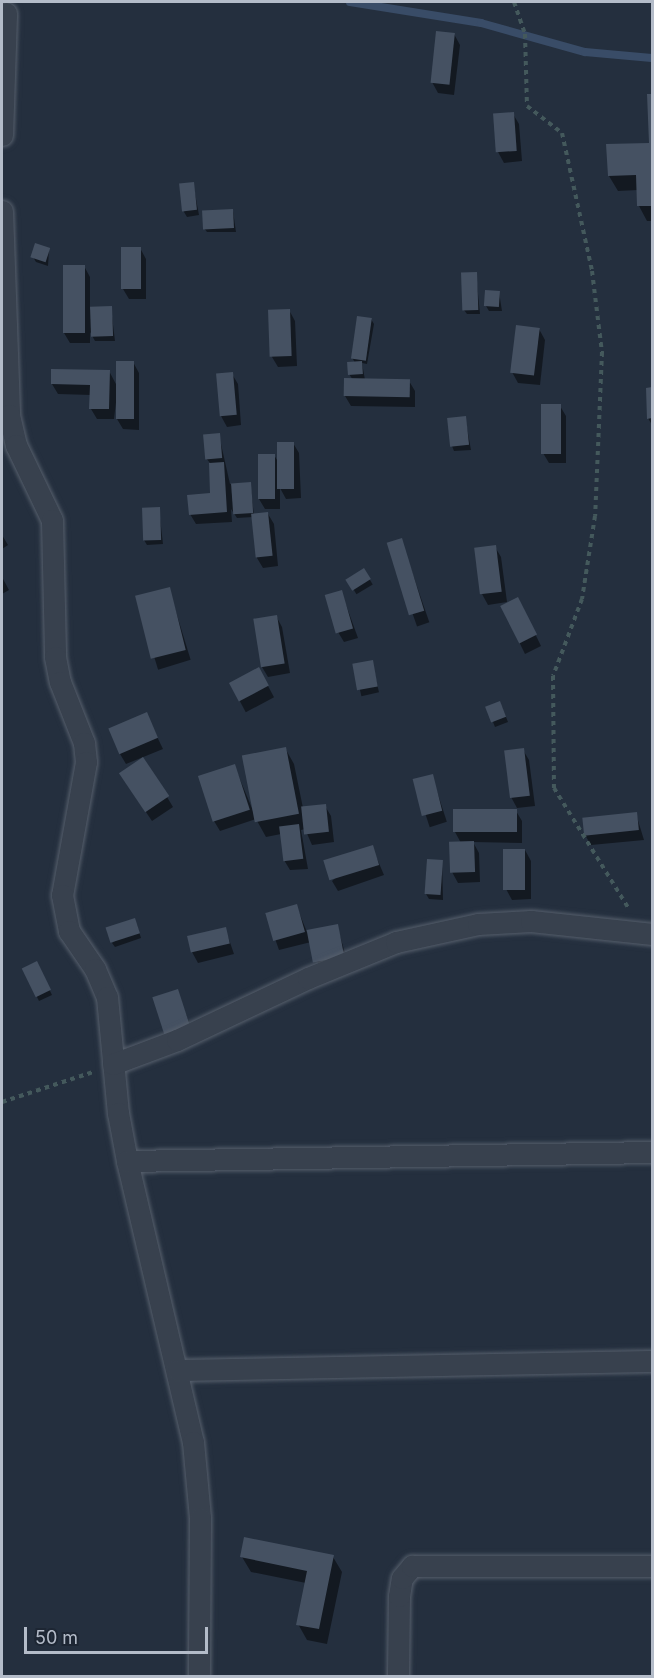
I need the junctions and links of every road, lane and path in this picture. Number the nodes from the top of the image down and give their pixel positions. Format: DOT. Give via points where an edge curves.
graph roads {
  1 [pos="514,2"];
  2 [pos="6,13"];
  3 [pos="2,135"];
  4 [pos="2,211"];
  5 [pos="648,933"];
  6 [pos="113,1064"];
  7 [pos="2,1102"];
  8 [pos="652,1152"];
  9 [pos="128,1161"];
  10 [pos="652,1361"];
  11 [pos="177,1370"];
  12 [pos="652,1566"];
  13 [pos="199,1677"];
  14 [pos="398,1677"];
  1 -- 5 [label="path" via="525,34 527,106 562,134 592,271 602,352 596,516 582,599 553,676 554,788"];
  2 -- 3 [label="street"];
  4 -- 6 [label="street" via="9,415 16,445 52,520 56,657 60,682 84,743 86,762 62,895 69,931 95,969 107,997"];
  5 -- 6 [label="street" via="531,921 478,924 396,942 308,978 177,1040"];
  6 -- 7 [label="path"];
  6 -- 9 [label="street"];
  8 -- 9 [label="street"];
  9 -- 11 [label="street"];
  10 -- 11 [label="street"];
  11 -- 13 [label="street" via="194,1442 200,1518"];
  12 -- 14 [label="street" via="412,1566 402,1578 399,1596"];
}
